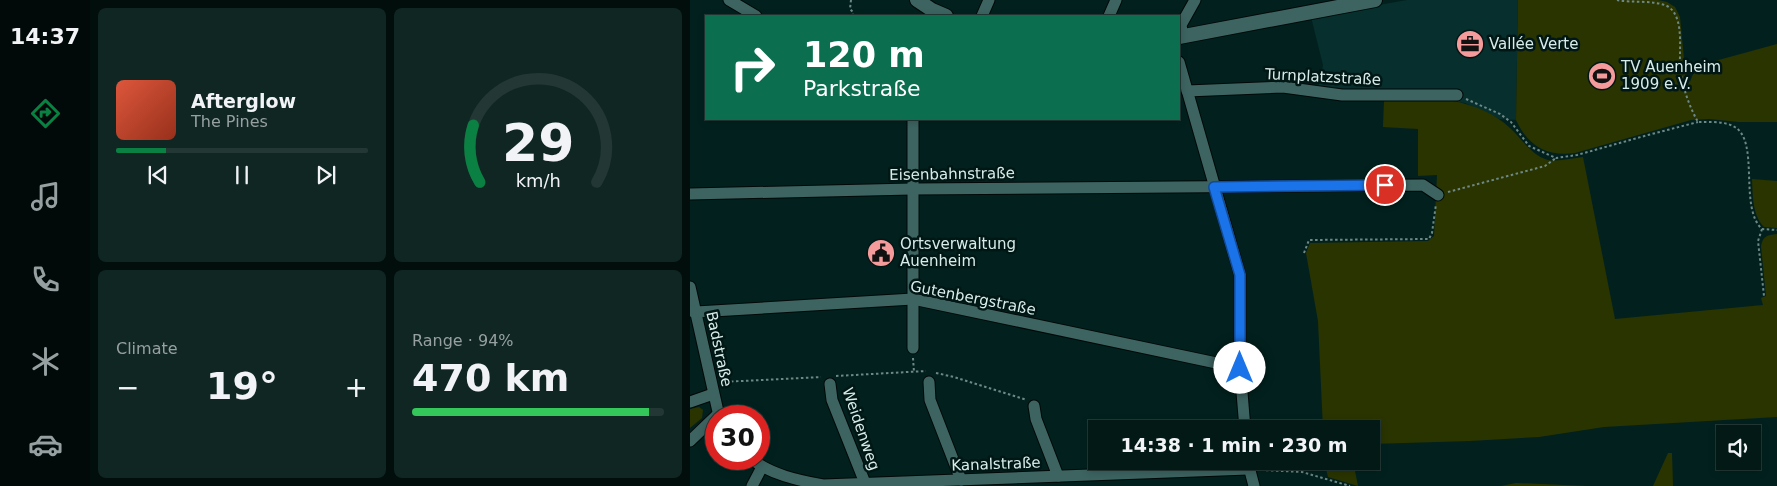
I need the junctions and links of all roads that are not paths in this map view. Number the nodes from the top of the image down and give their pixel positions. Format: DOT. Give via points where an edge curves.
graph roads {
  1 [pos="730,0"];
  2 [pos="917,0"];
  3 [pos="989,0"];
  4 [pos="1116,0"];
  5 [pos="1195,0"];
  6 [pos="1375,0"];
  7 [pos="930,13"];
  8 [pos="754,15"];
  9 [pos="982,15"];
  10 [pos="1109,15"];
  11 [pos="1181,37"];
  12 [pos="1180,66"];
  13 [pos="1187,91"];
  14 [pos="1457,94"];
  15 [pos="913,120"];
  16 [pos="1214,187"];
  17 [pos="912,189"];
  18 [pos="690,194"];
  19 [pos="1438,195"];
  20 [pos="690,287"];
  21 [pos="913,299"];
  22 [pos="693,311"];
  23 [pos="912,348"];
  24 [pos="1240,368"];
  25 [pos="930,376"];
  26 [pos="830,384"];
  27 [pos="712,388"];
  28 [pos="690,402"];
  29 [pos="715,405"];
  30 [pos="1034,406"];
  31 [pos="1244,420"];
  32 [pos="705,427"];
  33 [pos="690,441"];
  34 [pos="760,470"];
  35 [pos="770,470"];
  36 [pos="1194,470"];
  37 [pos="1249,470"];
  38 [pos="1058,476"];
  39 [pos="961,480"];
  40 [pos="1075,481"];
  41 [pos="865,483"];
  42 [pos="752,486"];
  43 [pos="823,486"];
  44 [pos="1254,486"];
  1 -- 8 [label="street"];
  2 -- 7 [label="street"];
  3 -- 9 [label="street"];
  4 -- 10 [label="street"];
  5 -- 11 [label="street" via="1181,25"];
  6 -- 11 [label="street"];
  12 -- 13 [label="street"];
  13 -- 14 [label="street, Turnplatzstraße" via="1283,88 1342,95"];
  13 -- 16 [label="street"];
  15 -- 17 [label="street"];
  16 -- 17 [label="street, Eisenbahnstraße"];
  16 -- 19 [label="street, Eisenbahnstraße" via="1423,185"];
  16 -- 24 [label="street" via="1240,275"];
  17 -- 18 [label="street, Eisenbahnstraße"];
  17 -- 21 [label="street"];
  20 -- 22 [label="street, Badstraße"];
  21 -- 22 [label="street, Gutenbergstraße"];
  21 -- 23 [label="street"];
  21 -- 24 [label="street, Gutenbergstraße"];
  22 -- 27 [label="street, Badstraße"];
  24 -- 31 [label="street"];
  25 -- 39 [label="street" via="930,400"];
  26 -- 41 [label="street, Weidenweg" via="832,400"];
  27 -- 28 [label="street"];
  27 -- 29 [label="street, Badstraße"];
  30 -- 38 [label="street"];
  32 -- 33 [label="street, Badstraße"];
  34 -- 42 [label="street"];
  35 -- 43 [label="street, Kanalstraße"];
  36 -- 40 [label="street, Kanalstraße"];
  37 -- 44 [label="street"];
  38 -- 39 [label="street, Kanalstraße"];
  38 -- 40 [label="street, Kanalstraße"];
  39 -- 41 [label="street, Kanalstraße"];
  41 -- 43 [label="street, Kanalstraße"];
}
